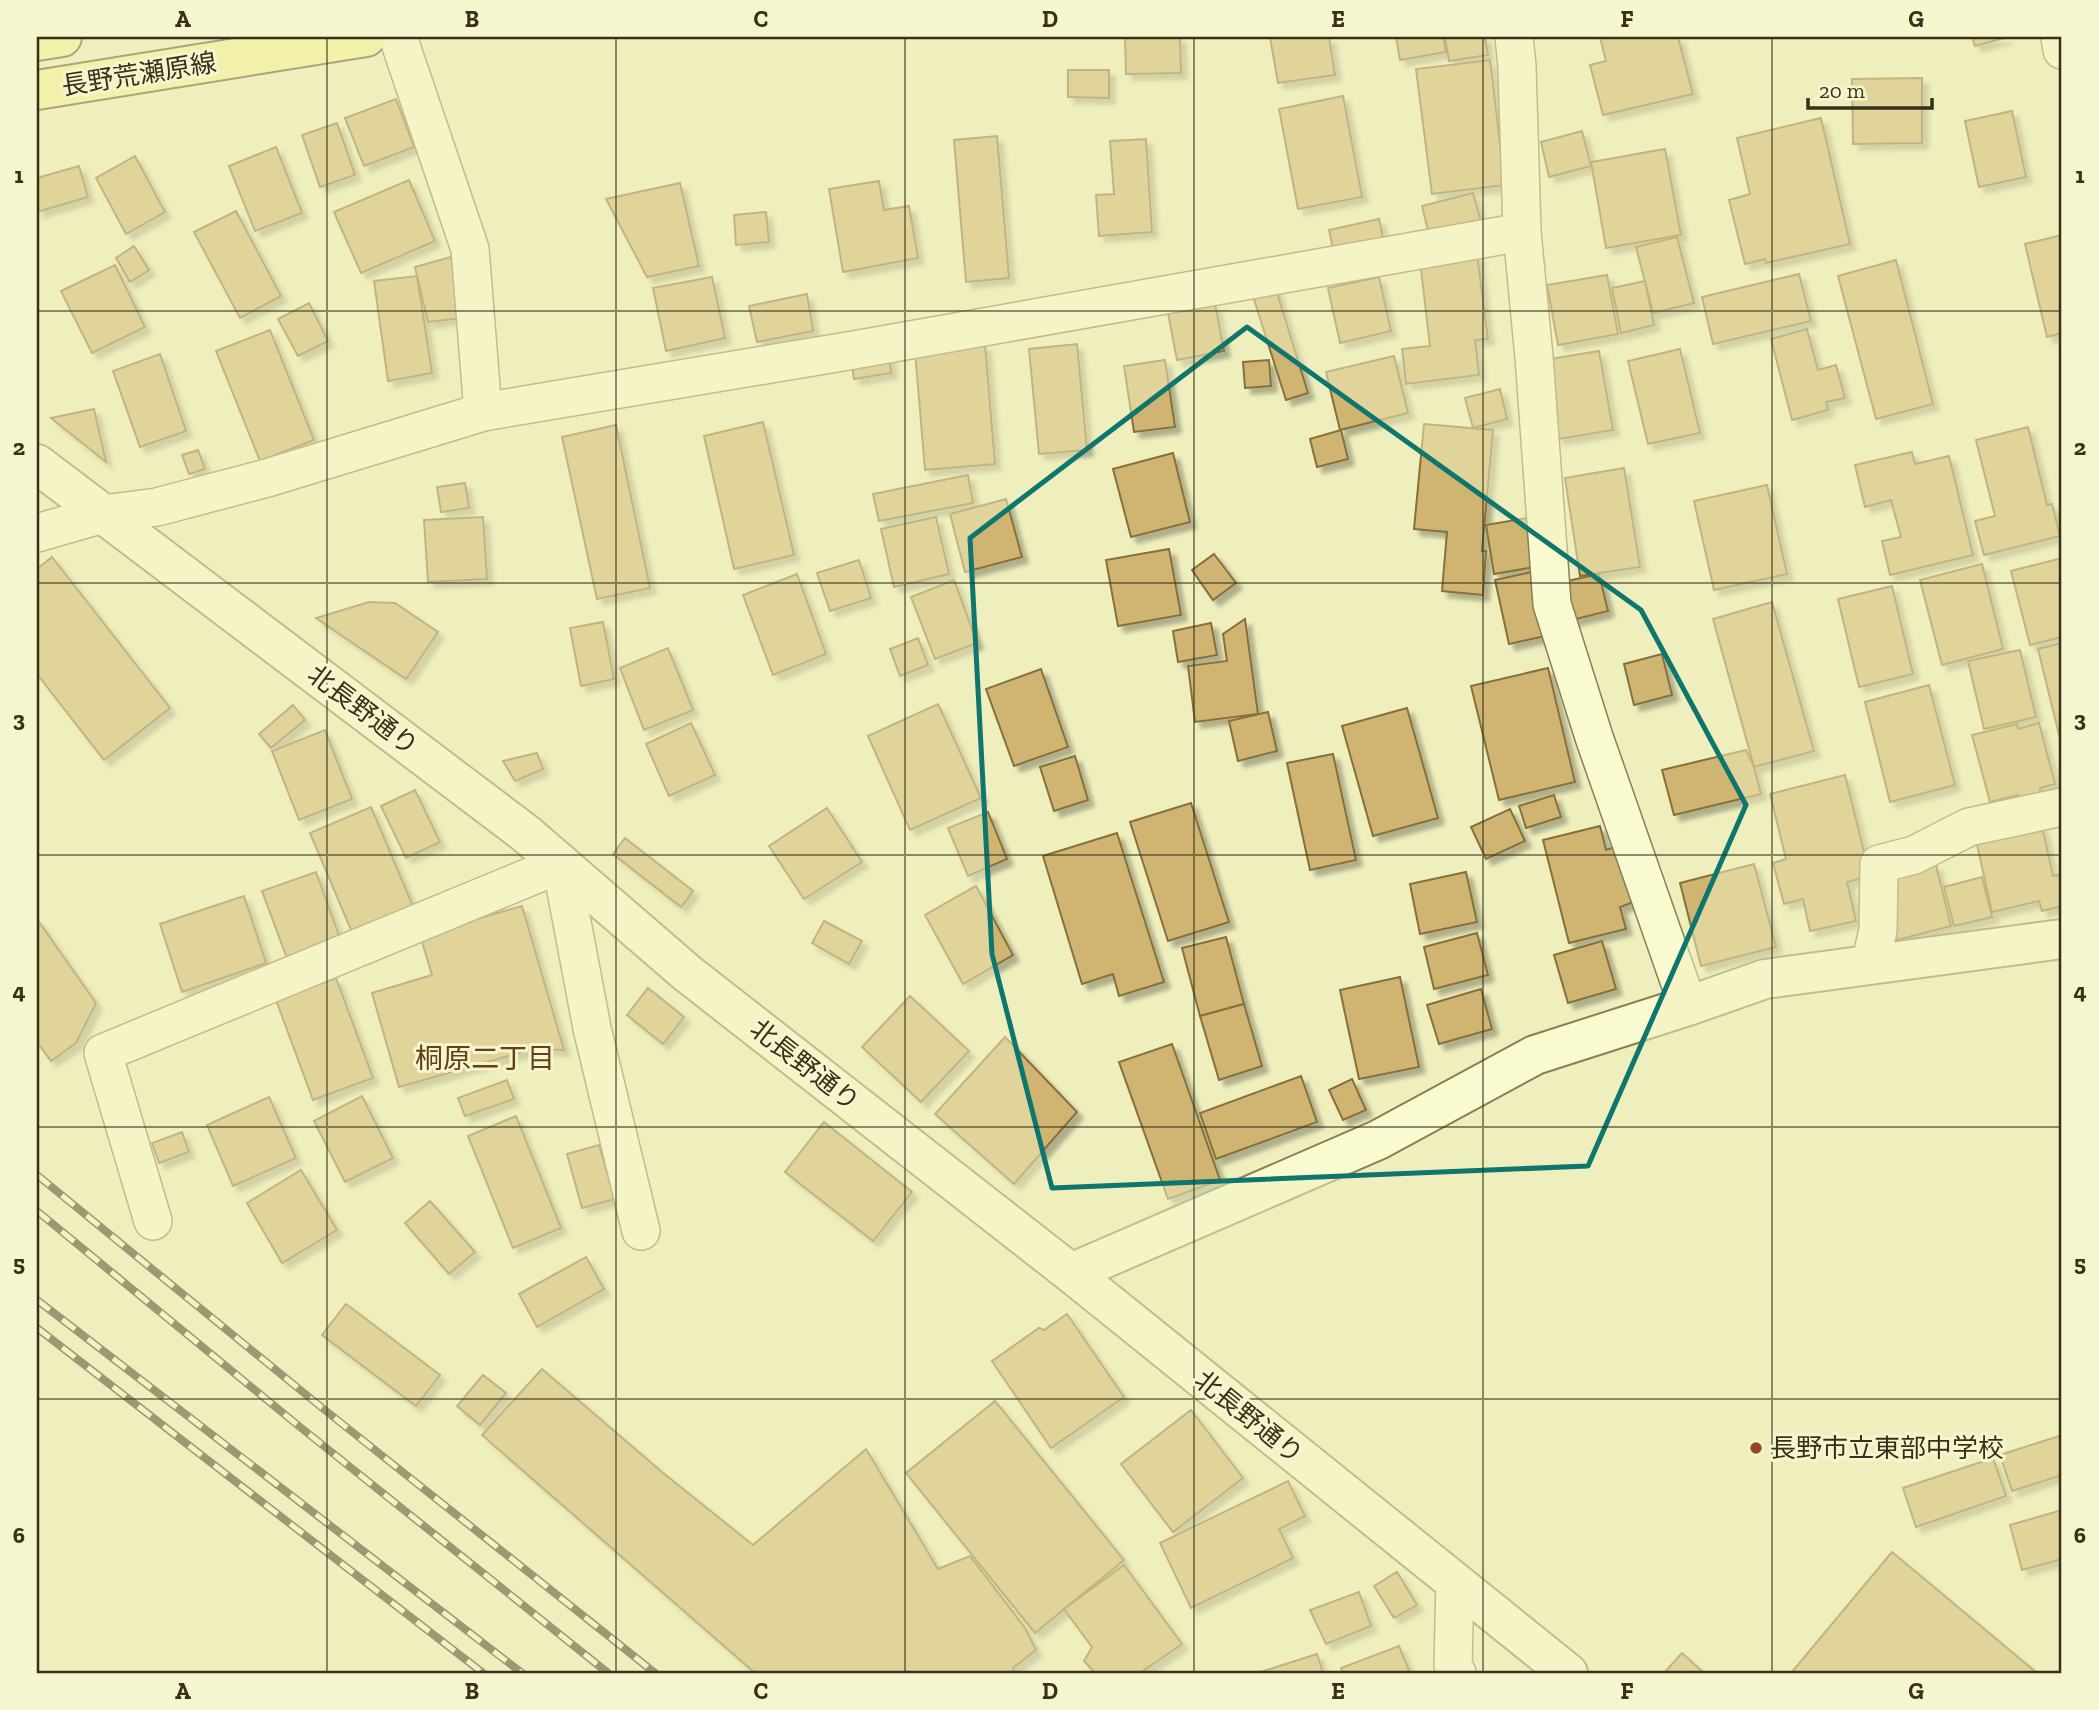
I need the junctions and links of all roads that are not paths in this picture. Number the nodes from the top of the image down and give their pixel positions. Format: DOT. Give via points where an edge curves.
graph roads {
  1 [pos="62,37"];
  2 [pos="366,37"];
  3 [pos="398,37"];
  4 [pos="1514,37"];
  5 [pos="2060,37"];
  6 [pos="37,41"];
  7 [pos="2062,50"];
  8 [pos="37,90"];
  9 [pos="1522,232"];
  10 [pos="483,412"];
  11 [pos="37,464"];
  12 [pos="103,513"];
  13 [pos="37,533"];
  14 [pos="2062,807"];
  15 [pos="561,864"];
  16 [pos="2062,939"];
  17 [pos="1870,965"];
  18 [pos="1688,1006"];
  19 [pos="153,1221"];
  20 [pos="642,1231"];
  21 [pos="1071,1273"];
  22 [pos="1455,1583"];
  23 [pos="1457,1673"];
  24 [pos="1567,1673"];
  1 -- 6 [label="main road, 長野荒瀬原線"];
  2 -- 8 [label="main road, 長野荒瀬原線"];
  3 -- 10 [label="street" via="470,249"];
  4 -- 9 [label="street"];
  5 -- 7 [label="street"];
  9 -- 10 [label="street"];
  9 -- 18 [label="street" via="1552,604"];
  10 -- 12 [label="street" via="157,507"];
  11 -- 12 [label="street, 北長野通り"];
  12 -- 13 [label="street"];
  12 -- 15 [label="street, 北長野通り"];
  14 -- 17 [label="street" via="1969,827 1914,855 1879,864 1878,930"];
  15 -- 19 [label="street" via="103,1053"];
  15 -- 20 [label="street" via="592,1028"];
  15 -- 21 [label="street, 北長野通り" via="687,973"];
  16 -- 17 [label="street"];
  17 -- 18 [label="street" via="1765,979"];
  18 -- 21 [label="street" via="1535,1055 1378,1140"];
  21 -- 22 [label="street, 北長野通り"];
  22 -- 23 [label="street"];
  22 -- 24 [label="street, 北長野通り"];
}
